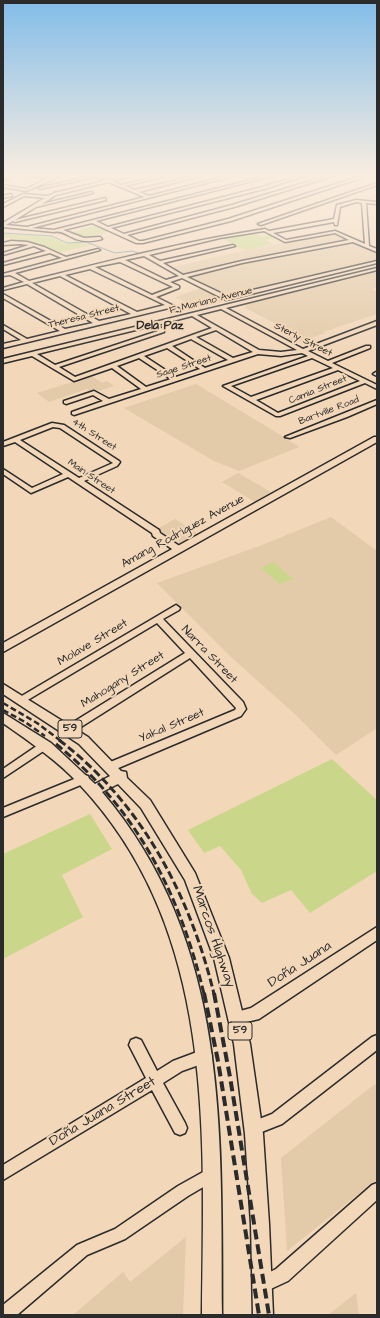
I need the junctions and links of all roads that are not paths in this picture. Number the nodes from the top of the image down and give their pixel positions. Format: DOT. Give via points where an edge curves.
graph roads {
  1 [pos="72,236"];
  2 [pos="125,236"];
  3 [pos="174,236"];
  4 [pos="237,236"];
  5 [pos="275,236"];
  6 [pos="316,236"];
  7 [pos="343,236"];
  8 [pos="366,236"];
  9 [pos="100,238"];
  10 [pos="220,238"];
  11 [pos="354,240"];
  12 [pos="3,244"];
  13 [pos="36,245"];
  14 [pos="367,246"];
  15 [pos="98,250"];
  16 [pos="377,250"];
  17 [pos="51,251"];
  18 [pos="3,254"];
  19 [pos="144,254"];
  20 [pos="64,258"];
  21 [pos="121,260"];
  22 [pos="377,262"];
  23 [pos="3,264"];
  24 [pos="159,264"];
  25 [pos="90,267"];
  26 [pos="377,269"];
  27 [pos="11,273"];
  28 [pos="59,274"];
  29 [pos="3,275"];
  30 [pos="183,277"];
  31 [pos="166,281"];
  32 [pos="28,282"];
  33 [pos="3,289"];
  34 [pos="3,296"];
  35 [pos="151,297"];
  36 [pos="169,306"];
  37 [pos="221,307"];
  38 [pos="178,310"];
  39 [pos="136,314"];
  40 [pos="192,314"];
  41 [pos="98,323"];
  42 [pos="377,323"];
  43 [pos="153,324"];
  44 [pos="3,327"];
  45 [pos="217,328"];
  46 [pos="64,331"];
  47 [pos="192,337"];
  48 [pos="25,340"];
  49 [pos="3,346"];
  50 [pos="168,346"];
  51 [pos="368,347"];
  52 [pos="303,351"];
  53 [pos="258,352"];
  54 [pos="33,354"];
  55 [pos="140,356"];
  56 [pos="312,356"];
  57 [pos="3,361"];
  58 [pos="233,361"];
  59 [pos="327,363"];
  60 [pos="112,366"];
  61 [pos="55,368"];
  62 [pos="338,368"];
  63 [pos="205,370"];
  64 [pos="176,380"];
  65 [pos="365,381"];
  66 [pos="377,387"];
  67 [pos="146,390"];
  68 [pos="250,400"];
  69 [pos="66,402"];
  70 [pos="109,402"];
  71 [pos="377,402"];
  72 [pos="74,413"];
  73 [pos="288,437"];
  74 [pos="16,439"];
  75 [pos="377,439"];
  76 [pos="3,444"];
  77 [pos="3,471"];
  78 [pos="68,474"];
  79 [pos="79,481"];
  80 [pos="180,548"];
  81 [pos="176,608"];
  82 [pos="158,619"];
  83 [pos="3,648"];
  84 [pos="191,653"];
  85 [pos="3,688"];
  86 [pos="23,699"];
  87 [pos="241,709"];
  88 [pos="3,717"];
  89 [pos="70,729"];
  90 [pos="44,745"];
  91 [pos="117,771"];
  92 [pos="3,774"];
  93 [pos="89,785"];
  94 [pos="3,814"];
  95 [pos="377,933"];
  96 [pos="238,1018"];
  97 [pos="377,1042"];
  98 [pos="136,1046"];
  99 [pos="205,1056"];
  100 [pos="156,1080"];
  101 [pos="180,1128"];
  102 [pos="254,1128"];
  103 [pos="3,1173"];
  104 [pos="212,1174"];
  105 [pos="377,1190"];
  106 [pos="262,1285"];
  107 [pos="4,1315"];
  108 [pos="212,1315"];
  109 [pos="263,1315"];
  1 -- 9 [label="street" via="84,241"];
  2 -- 3 [label="street" via="143,242"];
  4 -- 10 [label="street"];
  5 -- 6 [label="street" via="285,241"];
  7 -- 11 [label="street"];
  8 -- 14 [label="street"];
  10 -- 19 [label="street"];
  10 -- 24 [label="street" via="233,246"];
  11 -- 14 [label="street"];
  11 -- 30 [label="street" via="242,262"];
  12 -- 13 [label="street" via="13,242"];
  13 -- 17 [label="street"];
  13 -- 18 [label="street"];
  14 -- 16 [label="street"];
  15 -- 20 [label="street"];
  17 -- 20 [label="street"];
  17 -- 23 [label="street"];
  19 -- 21 [label="street"];
  19 -- 24 [label="street"];
  20 -- 27 [label="street"];
  21 -- 25 [label="street"];
  21 -- 31 [label="street"];
  22 -- 30 [label="street" via="226,298"];
  24 -- 30 [label="street"];
  25 -- 28 [label="street"];
  25 -- 35 [label="street"];
  26 -- 37 [label="street, F. Mariano Avenue"];
  27 -- 29 [label="street"];
  27 -- 32 [label="street"];
  28 -- 32 [label="street"];
  28 -- 39 [label="street"];
  30 -- 31 [label="street"];
  31 -- 35 [label="street" via="177,287"];
  32 -- 33 [label="street"];
  32 -- 41 [label="street"];
  34 -- 46 [label="street"];
  35 -- 36 [label="street"];
  36 -- 38 [label="street"];
  36 -- 39 [label="street, Theresa Street"];
  37 -- 40 [label="street, F. Mariano Avenue"];
  37 -- 52 [label="street, Sterly Street"];
  39 -- 41 [label="street, Theresa Street"];
  40 -- 43 [label="street, F. Mariano Avenue"];
  40 -- 45 [label="street"];
  41 -- 46 [label="street, Theresa Street"];
  42 -- 52 [label="street, Sage Street" via="370,329"];
  43 -- 54 [label="street, F. Mariano Avenue"];
  43 -- 61 [label="street" via="162,331"];
  44 -- 48 [label="street"];
  45 -- 47 [label="street"];
  45 -- 53 [label="street"];
  46 -- 48 [label="street, Theresa Street"];
  47 -- 50 [label="street"];
  47 -- 58 [label="street"];
  48 -- 49 [label="street, Theresa Street"];
  50 -- 55 [label="street"];
  50 -- 63 [label="street"];
  51 -- 59 [label="street"];
  52 -- 53 [label="street, Sage Street" via="281,354"];
  52 -- 56 [label="street, Sterly Street"];
  53 -- 58 [label="street, Sage Street"];
  54 -- 57 [label="street, F. Mariano Avenue"];
  54 -- 61 [label="street"];
  55 -- 60 [label="street"];
  55 -- 64 [label="street"];
  56 -- 59 [label="street, Sterly Street"];
  56 -- 68 [label="street" via="226,386"];
  58 -- 63 [label="street, Sage Street"];
  59 -- 62 [label="street, Sterly Street"];
  60 -- 61 [label="street" via="76,379"];
  60 -- 67 [label="street"];
  62 -- 65 [label="street, Sterly Street"];
  62 -- 68 [label="street"];
  63 -- 64 [label="street, Sage Street"];
  64 -- 67 [label="street, Sage Street"];
  65 -- 66 [label="street, Sterly Street"];
  65 -- 68 [label="street, Camia Street" via="278,415"];
  67 -- 70 [label="street, Sage Street"];
  69 -- 70 [label="street" via="92,393"];
  70 -- 72 [label="street, Sage Street"];
  71 -- 73 [label="street, Bartville Road"];
  74 -- 76 [label="street"];
  74 -- 78 [label="street, Main Street"];
  74 -- 79 [label="street, 4th Street" via="52,425 62,426 117,462"];
  75 -- 80 [label="main road, Amang Rodriguez Avenue"];
  77 -- 78 [label="street" via="28,490 35,490"];
  78 -- 79 [label="street, Main Street"];
  79 -- 80 [label="street, Main Street"];
  80 -- 83 [label="main road, Amang Rodriguez Avenue"];
  81 -- 82 [label="street, Molave Street"];
  82 -- 84 [label="street, Narra Street"];
  82 -- 86 [label="street, Molave Street"];
  84 -- 87 [label="street, Narra Street"];
  84 -- 89 [label="street, Mahogany Street"];
  85 -- 86 [label="main road, Marcos Highway / 59"];
  86 -- 89 [label="main road, Marcos Highway / 59"];
  87 -- 91 [label="street, Yakal Street" via="238,713"];
  88 -- 90 [label="main road, 59"];
  89 -- 91 [label="main road, Marcos Highway / 59"];
  90 -- 92 [label="street"];
  90 -- 93 [label="main road, 59"];
  91 -- 93 [label="main road"];
  91 -- 96 [label="main road, Marcos Highway / 59" via="162,827 195,884 221,952"];
  93 -- 94 [label="street"];
  93 -- 99 [label="main road, 59" via="136,847 161,893 190,978"];
  95 -- 96 [label="street, Doña Juana" via="254,1014"];
  96 -- 102 [label="main road, Marcos Highway / 59"];
  97 -- 102 [label="street" via="277,1120"];
  98 -- 100 [label="street"];
  99 -- 100 [label="street, Doña Juana Street" via="178,1066"];
  99 -- 104 [label="main road, 59"];
  100 -- 101 [label="street"];
  100 -- 103 [label="street, Doña Juana Street"];
  102 -- 106 [label="main road, Marcos Highway / 59"];
  104 -- 107 [label="street" via="120,1234 82,1250"];
  104 -- 108 [label="main road, 59"];
  105 -- 106 [label="street" via="282,1275"];
  106 -- 109 [label="main road, Marcos Highway / 59"];
}
